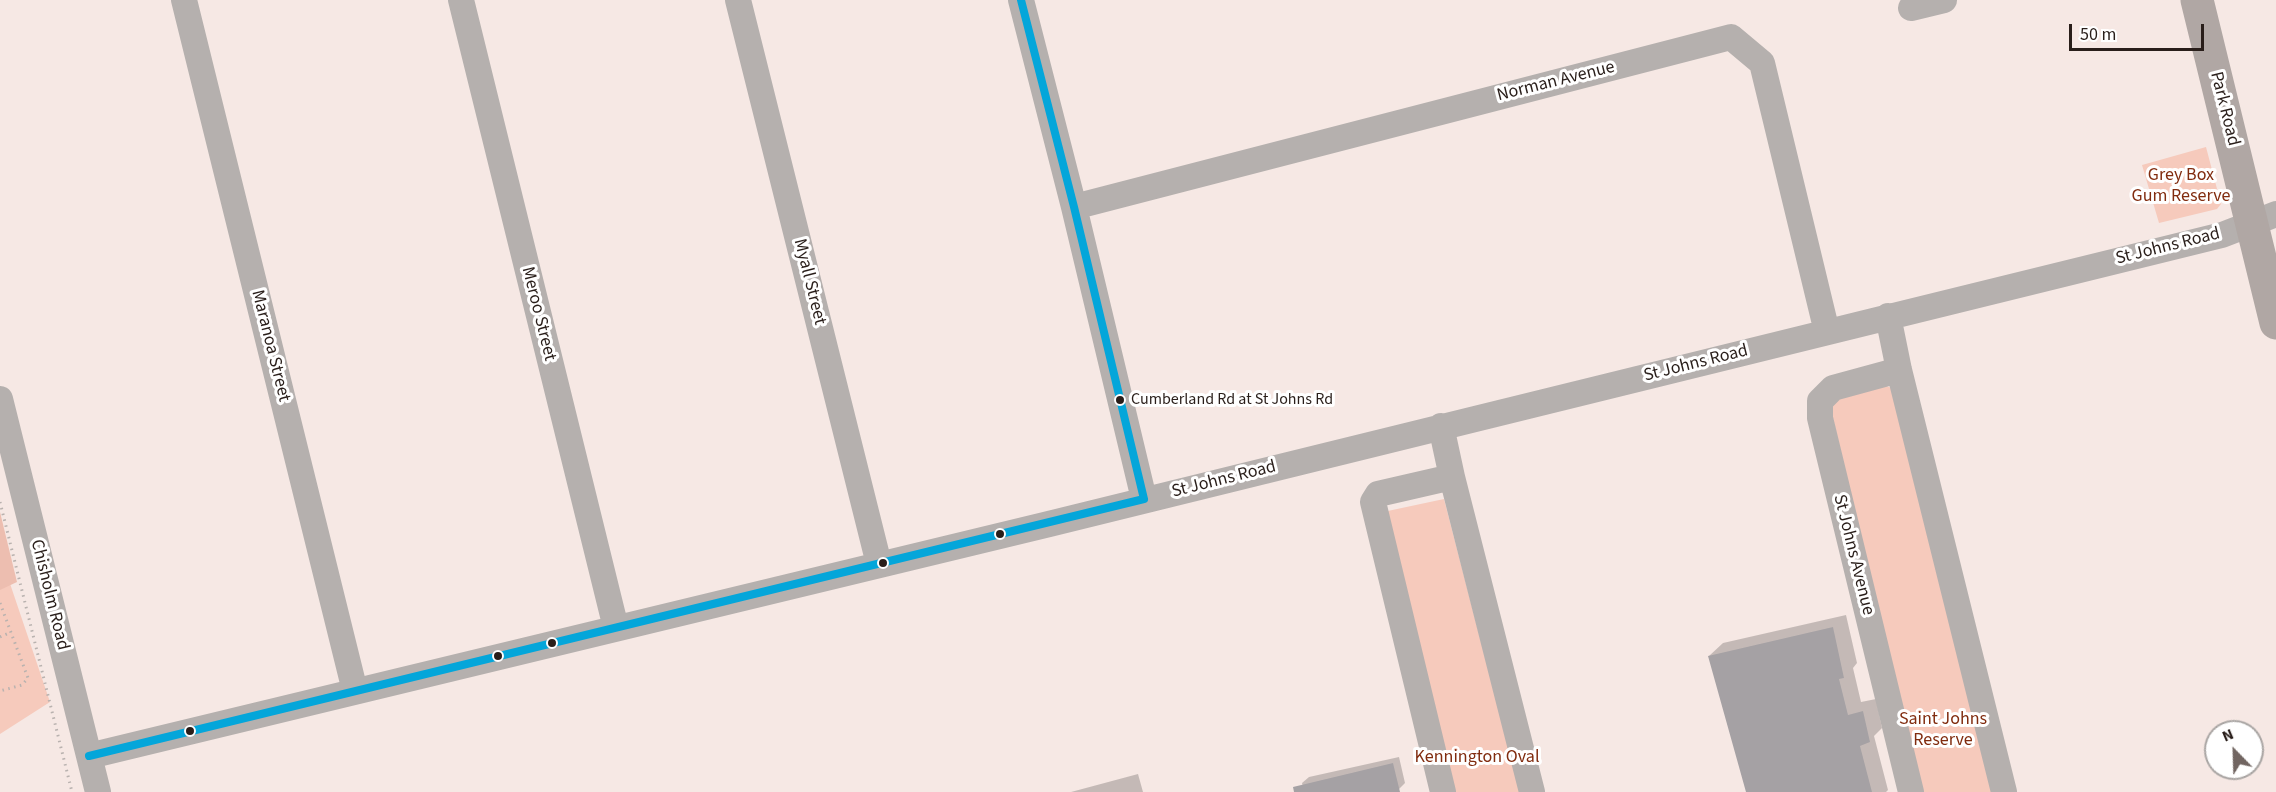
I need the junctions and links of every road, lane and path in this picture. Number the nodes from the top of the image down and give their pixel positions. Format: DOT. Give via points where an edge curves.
graph roads {
  1 [pos="184,0"];
  2 [pos="461,0"];
  3 [pos="738,0"];
  4 [pos="1021,0"];
  5 [pos="1944,0"];
  6 [pos="2197,0"];
  7 [pos="1911,8"];
  8 [pos="1074,207"];
  9 [pos="2264,219"];
  10 [pos="1888,316"];
  11 [pos="2276,322"];
  12 [pos="1827,332"];
  13 [pos="1899,369"];
  14 [pos="0,399"];
  15 [pos="1441,426"];
  16 [pos="1452,477"];
  17 [pos="1144,500"];
  18 [pos="0,502"];
  19 [pos="879,564"];
  20 [pos="0,603"];
  21 [pos="616,628"];
  22 [pos="11,632"];
  23 [pos="0,637"];
  24 [pos="0,691"];
  25 [pos="356,691"];
  26 [pos="89,756"];
  27 [pos="72,792"];
  28 [pos="98,792"];
  29 [pos="1443,792"];
  30 [pos="1532,792"];
  31 [pos="1911,792"];
  32 [pos="2004,792"];
  1 -- 25 [label="street, Maranoa Street"];
  2 -- 21 [label="street, Meroo Street"];
  3 -- 19 [label="street, Myall Street"];
  4 -- 8 [label="street"];
  5 -- 7 [label="street"];
  6 -- 9 [label="main road, Park Road"];
  8 -- 12 [label="street, Norman Avenue" via="1731,37 1762,63"];
  8 -- 17 [label="street"];
  9 -- 10 [label="street, St Johns Road" via="2222,235"];
  9 -- 11 [label="main road, Park Road"];
  10 -- 12 [label="street, St Johns Road"];
  10 -- 13 [label="street"];
  12 -- 15 [label="street, St Johns Road"];
  13 -- 31 [label="street, St Johns Avenue" via="1833,388 1820,401 1820,418"];
  13 -- 32 [label="street"];
  14 -- 26 [label="street, Chisholm Road"];
  15 -- 16 [label="street"];
  15 -- 17 [label="street, St Johns Road"];
  16 -- 29 [label="street" via="1378,495 1373,502"];
  16 -- 30 [label="street"];
  17 -- 19 [label="street, St Johns Road"];
  18 -- 27 [label="path"];
  19 -- 21 [label="street, St Johns Road"];
  20 -- 22 [label="path"];
  21 -- 25 [label="street, St Johns Road"];
  22 -- 23 [label="path"];
  22 -- 24 [label="path" via="28,678 22,685"];
  25 -- 26 [label="street, St Johns Road"];
  26 -- 28 [label="street, Chisholm Road"];
}
